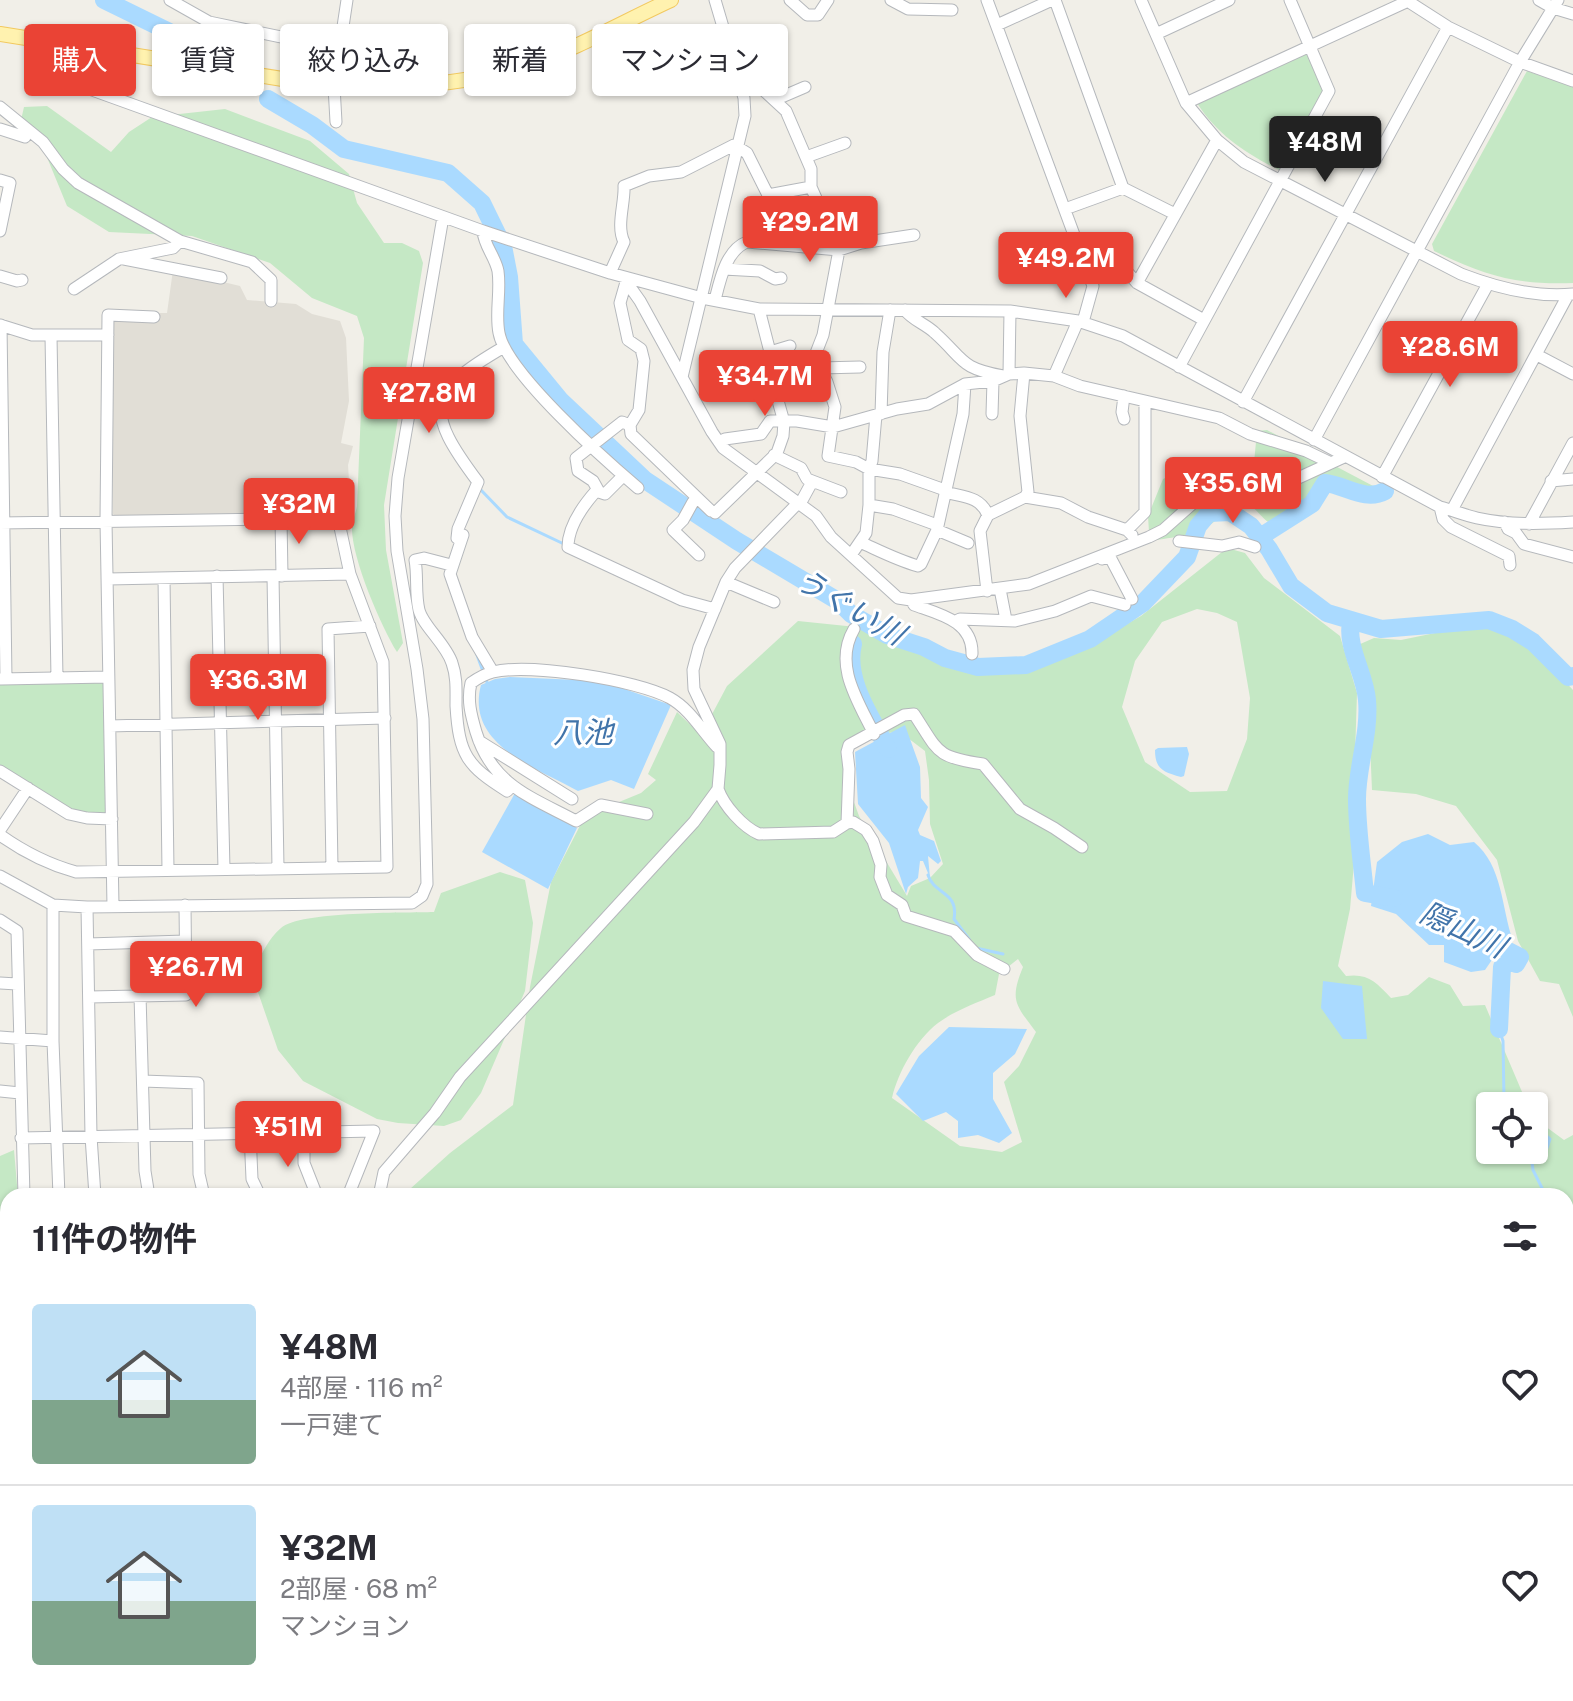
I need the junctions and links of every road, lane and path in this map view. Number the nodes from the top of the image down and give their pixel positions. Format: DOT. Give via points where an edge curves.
graph roads {
  1 [pos="170,0"];
  2 [pos="347,0"];
  3 [pos="671,0"];
  4 [pos="715,0"];
  5 [pos="790,0"];
  6 [pos="828,0"];
  7 [pos="891,0"];
  8 [pos="987,0"];
  9 [pos="1053,0"];
  10 [pos="1141,0"];
  11 [pos="1229,0"];
  12 [pos="1290,0"];
  13 [pos="1539,0"];
  14 [pos="1406,1"];
  15 [pos="1556,4"];
  16 [pos="952,10"];
  17 [pos="1573,14"];
  18 [pos="343,24"];
  19 [pos="722,24"];
  20 [pos="997,25"];
  21 [pos="1448,27"];
  22 [pos="0,34"];
  23 [pos="1156,34"];
  24 [pos="280,37"];
  25 [pos="24,38"];
  26 [pos="1310,45"];
  27 [pos="136,55"];
  28 [pos="1520,62"];
  29 [pos="280,78"];
  30 [pos="1573,81"];
  31 [pos="448,83"];
  32 [pos="805,87"];
  33 [pos="109,96"];
  34 [pos="335,96"];
  35 [pos="742,96"];
  36 [pos="773,96"];
  37 [pos="777,99"];
  38 [pos="1186,103"];
  39 [pos="0,107"];
  40 [pos="336,122"];
  41 [pos="0,129"];
  42 [pos="28,130"];
  43 [pos="1217,140"];
  44 [pos="845,143"];
  45 [pos="738,147"];
  46 [pos="806,157"];
  47 [pos="0,180"];
  48 [pos="1281,181"];
  49 [pos="811,187"];
  50 [pos="1123,188"];
  51 [pos="768,195"];
  52 [pos="1065,209"];
  53 [pos="1175,214"];
  54 [pos="1346,214"];
  55 [pos="443,217"];
  56 [pos="0,231"];
  57 [pos="483,231"];
  58 [pos="914,235"];
  59 [pos="180,241"];
  60 [pos="760,242"];
  61 [pos="1079,246"];
  62 [pos="839,250"];
  63 [pos="1417,252"];
  64 [pos="119,259"];
  65 [pos="724,269"];
  66 [pos="610,273"];
  67 [pos="0,276"];
  68 [pos="221,278"];
  69 [pos="781,278"];
  70 [pos="625,279"];
  71 [pos="22,280"];
  72 [pos="1137,283"];
  73 [pos="1488,284"];
  74 [pos="74,289"];
  75 [pos="1571,294"];
  76 [pos="702,298"];
  77 [pos="715,300"];
  78 [pos="271,301"];
  79 [pos="759,309"];
  80 [pos="826,309"];
  81 [pos="890,310"];
  82 [pos="905,310"];
  83 [pos="1010,311"];
  84 [pos="154,317"];
  85 [pos="1204,320"];
  86 [pos="1080,321"];
  87 [pos="0,325"];
  88 [pos="108,335"];
  89 [pos="51,336"];
  90 [pos="790,346"];
  91 [pos="504,347"];
  92 [pos="770,352"];
  93 [pos="1537,355"];
  94 [pos="860,367"];
  95 [pos="1179,367"];
  96 [pos="820,368"];
  97 [pos="1024,373"];
  98 [pos="1573,374"];
  99 [pos="1054,376"];
  100 [pos="682,377"];
  101 [pos="1002,377"];
  102 [pos="965,384"];
  103 [pos="1124,396"];
  104 [pos="1145,401"];
  105 [pos="1243,402"];
  106 [pos="879,414"];
  107 [pos="992,414"];
  108 [pos="1124,419"];
  109 [pos="784,422"];
  110 [pos="630,425"];
  111 [pos="833,427"];
  112 [pos="1314,440"];
  113 [pos="719,442"];
  114 [pos="1573,443"];
  115 [pos="591,445"];
  116 [pos="774,455"];
  117 [pos="1344,457"];
  118 [pos="1331,463"];
  119 [pos="869,469"];
  120 [pos="756,472"];
  121 [pos="623,476"];
  122 [pos="1382,477"];
  123 [pos="1573,479"];
  124 [pos="1551,481"];
  125 [pos="812,482"];
  126 [pos="638,488"];
  127 [pos="596,491"];
  128 [pos="945,491"];
  129 [pos="841,492"];
  130 [pos="1025,497"];
  131 [pos="693,502"];
  132 [pos="799,504"];
  133 [pos="869,505"];
  134 [pos="1446,508"];
  135 [pos="988,515"];
  136 [pos="281,518"];
  137 [pos="106,521"];
  138 [pos="54,522"];
  139 [pos="1505,522"];
  140 [pos="1573,522"];
  141 [pos="2,523"];
  142 [pos="1529,524"];
  143 [pos="937,527"];
  144 [pos="1127,530"];
  145 [pos="1138,541"];
  146 [pos="1179,541"];
  147 [pos="860,542"];
  148 [pos="968,543"];
  149 [pos="1255,547"];
  150 [pos="699,555"];
  151 [pos="851,555"];
  152 [pos="1099,557"];
  153 [pos="1573,557"];
  154 [pos="451,565"];
  155 [pos="1510,565"];
  156 [pos="350,574"];
  157 [pos="217,576"];
  158 [pos="278,576"];
  159 [pos="164,578"];
  160 [pos="108,579"];
  161 [pos="726,582"];
  162 [pos="1000,589"];
  163 [pos="987,591"];
  164 [pos="911,600"];
  165 [pos="774,602"];
  166 [pos="715,609"];
  167 [pos="413,613"];
  168 [pos="1006,620"];
  169 [pos="956,621"];
  170 [pos="370,626"];
  171 [pos="854,629"];
  172 [pos="972,654"];
  173 [pos="493,672"];
  174 [pos="108,677"];
  175 [pos="57,678"];
  176 [pos="3,679"];
  177 [pos="385,718"];
  178 [pos="330,719"];
  179 [pos="275,721"];
  180 [pos="221,722"];
  181 [pos="166,724"];
  182 [pos="110,726"];
  183 [pos="874,734"];
  184 [pos="479,741"];
  185 [pos="720,750"];
  186 [pos="0,771"];
  187 [pos="511,787"];
  188 [pos="28,788"];
  189 [pos="718,789"];
  190 [pos="572,799"];
  191 [pos="647,814"];
  192 [pos="112,819"];
  193 [pos="847,823"];
  194 [pos="0,833"];
  195 [pos="1082,847"];
  196 [pos="278,868"];
  197 [pos="332,868"];
  198 [pos="224,869"];
  199 [pos="168,870"];
  200 [pos="113,872"];
  201 [pos="0,876"];
  202 [pos="53,905"];
  203 [pos="185,905"];
  204 [pos="113,906"];
  205 [pos="87,907"];
  206 [pos="0,920"];
  207 [pos="185,941"];
  208 [pos="88,944"];
  209 [pos="1004,969"];
  210 [pos="0,983"];
  211 [pos="17,984"];
  212 [pos="140,995"];
  213 [pos="89,997"];
  214 [pos="0,1037"];
  215 [pos="18,1039"];
  216 [pos="53,1041"];
  217 [pos="143,1081"];
  218 [pos="0,1091"];
  219 [pos="20,1093"];
  220 [pos="304,1132"];
  221 [pos="250,1133"];
  222 [pos="198,1134"];
  223 [pos="144,1135"];
  224 [pos="91,1136"];
  225 [pos="56,1137"];
  226 [pos="21,1138"];
  227 [pos="24,1188"];
  228 [pos="59,1188"];
  229 [pos="94,1188"];
  230 [pos="148,1188"];
  231 [pos="202,1188"];
  232 [pos="256,1188"];
  233 [pos="314,1188"];
  234 [pos="351,1188"];
  235 [pos="381,1188"];
  1 -- 24 [label="street" via="209,22"];
  2 -- 18 [label="street"];
  3 -- 31 [label="main road" via="535,63"];
  4 -- 19 [label="street"];
  5 -- 6 [label="street" via="807,15 818,15"];
  7 -- 16 [label="street" via="908,9"];
  8 -- 20 [label="street"];
  9 -- 20 [label="street"];
  9 -- 50 [label="street"];
  10 -- 23 [label="street"];
  11 -- 23 [label="street"];
  12 -- 26 [label="street"];
  13 -- 15 [label="street"];
  14 -- 21 [label="street"];
  14 -- 26 [label="street"];
  15 -- 17 [label="street"];
  15 -- 28 [label="street"];
  20 -- 52 [label="street"];
  21 -- 28 [label="street"];
  21 -- 54 [label="street"];
  22 -- 25 [label="main road"];
  23 -- 38 [label="street"];
  26 -- 38 [label="street"];
  26 -- 48 [label="street" via="1329,91"];
  27 -- 29 [label="main road"];
  28 -- 30 [label="street"];
  28 -- 63 [label="street"];
  32 -- 37 [label="street"];
  33 -- 55 [label="street"];
  34 -- 40 [label="street"];
  35 -- 45 [label="street"];
  36 -- 37 [label="street"];
  37 -- 46 [label="street"];
  38 -- 43 [label="street"];
  39 -- 42 [label="street"];
  41 -- 42 [label="street" via="25,137"];
  42 -- 59 [label="street" via="78,183"];
  43 -- 48 [label="street"];
  43 -- 53 [label="street"];
  44 -- 46 [label="street"];
  45 -- 51 [label="street" via="747,153"];
  45 -- 66 [label="street" via="681,172 624,186 624,242"];
  45 -- 76 [label="street"];
  46 -- 49 [label="street"];
  47 -- 56 [label="street" via="10,183"];
  48 -- 54 [label="street"];
  48 -- 85 [label="street"];
  49 -- 51 [label="street"];
  49 -- 62 [label="street"];
  50 -- 52 [label="street"];
  50 -- 53 [label="street"];
  51 -- 60 [label="street"];
  52 -- 61 [label="street"];
  53 -- 72 [label="street"];
  54 -- 63 [label="street"];
  54 -- 105 [label="street"];
  55 -- 57 [label="street"];
  55 -- 167 [label="street" via="395,516 397,551"];
  57 -- 66 [label="street"];
  57 -- 91 [label="street" via="498,270"];
  58 -- 62 [label="street"];
  59 -- 64 [label="street" via="173,248"];
  59 -- 78 [label="street" via="252,262 271,280"];
  60 -- 62 [label="street"];
  60 -- 65 [label="street" via="740,245"];
  61 -- 72 [label="street" via="1106,248"];
  61 -- 86 [label="street" via="1093,286"];
  62 -- 80 [label="street"];
  63 -- 73 [label="street"];
  63 -- 112 [label="street"];
  64 -- 68 [label="street"];
  64 -- 74 [label="street"];
  65 -- 69 [label="street"];
  65 -- 77 [label="street"];
  66 -- 70 [label="street"];
  67 -- 71 [label="street"];
  70 -- 76 [label="street"];
  70 -- 100 [label="street"];
  70 -- 110 [label="street" via="620,303 628,340 641,349 644,361 639,410"];
  72 -- 85 [label="street"];
  73 -- 75 [label="street"];
  73 -- 122 [label="street"];
  75 -- 93 [label="street"];
  76 -- 77 [label="street"];
  76 -- 100 [label="street"];
  77 -- 79 [label="street"];
  79 -- 80 [label="street"];
  79 -- 92 [label="street"];
  80 -- 81 [label="street"];
  80 -- 96 [label="street" via="816,353"];
  81 -- 82 [label="street"];
  81 -- 106 [label="street"];
  82 -- 83 [label="street"];
  82 -- 101 [label="street" via="975,371"];
  83 -- 86 [label="street"];
  83 -- 101 [label="street"];
  84 -- 88 [label="street" via="108,315"];
  85 -- 95 [label="street"];
  86 -- 95 [label="street" via="1123,336"];
  86 -- 99 [label="street"];
  87 -- 89 [label="street"];
  87 -- 141 [label="street"];
  88 -- 89 [label="street"];
  88 -- 137 [label="street"];
  89 -- 138 [label="street"];
  90 -- 92 [label="street"];
  91 -- 115 [label="street" via="524,378"];
  91 -- 154 [label="street" via="455,378 442,396 448,438 478,482 458,529 457,538 463,536"];
  92 -- 109 [label="street"];
  93 -- 98 [label="street"];
  93 -- 134 [label="street"];
  94 -- 96 [label="street"];
  95 -- 105 [label="street"];
  96 -- 111 [label="street" via="835,407"];
  97 -- 99 [label="street"];
  97 -- 101 [label="street"];
  97 -- 130 [label="street" via="1020,416 1029,487"];
  99 -- 103 [label="street"];
  100 -- 113 [label="street"];
  101 -- 102 [label="street"];
  101 -- 107 [label="street"];
  102 -- 106 [label="street" via="928,404"];
  102 -- 128 [label="street"];
  103 -- 104 [label="street"];
  103 -- 108 [label="street"];
  104 -- 118 [label="street" via="1219,418"];
  104 -- 144 [label="street" via="1145,512"];
  105 -- 112 [label="street"];
  106 -- 111 [label="street"];
  106 -- 119 [label="street"];
  109 -- 111 [label="street"];
  109 -- 113 [label="street" via="770,421 761,434"];
  109 -- 116 [label="street"];
  110 -- 115 [label="street" via="622,422"];
  110 -- 120 [label="street" via="633,438 713,512"];
  111 -- 119 [label="street" via="828,456"];
  112 -- 117 [label="street"];
  113 -- 120 [label="street"];
  114 -- 124 [label="street"];
  115 -- 121 [label="street"];
  115 -- 127 [label="street" via="576,458 578,471 593,481"];
  116 -- 120 [label="street"];
  116 -- 125 [label="street" via="801,468"];
  117 -- 118 [label="street"];
  117 -- 122 [label="street"];
  118 -- 145 [label="street" via="1283,485 1200,497 1163,530"];
  119 -- 128 [label="street"];
  119 -- 133 [label="street"];
  120 -- 132 [label="street"];
  121 -- 126 [label="street"];
  121 -- 127 [label="street" via="605,494"];
  122 -- 134 [label="street"];
  123 -- 124 [label="street"];
  124 -- 142 [label="street"];
  125 -- 129 [label="street"];
  125 -- 132 [label="street"];
  127 -- 166 [label="street" via="571,525 568,547 682,600"];
  128 -- 135 [label="street" via="974,498"];
  128 -- 143 [label="street"];
  130 -- 135 [label="street"];
  130 -- 144 [label="street" via="1061,503"];
  131 -- 150 [label="street" via="673,530"];
  132 -- 151 [label="street"];
  132 -- 161 [label="street"];
  133 -- 143 [label="street"];
  133 -- 147 [label="street"];
  134 -- 139 [label="street"];
  134 -- 155 [label="street" via="1443,519 1451,527 1509,556"];
  135 -- 163 [label="street" via="980,531"];
  136 -- 137 [label="street"];
  136 -- 156 [label="street" via="338,518"];
  136 -- 158 [label="street"];
  137 -- 138 [label="street"];
  137 -- 160 [label="street"];
  138 -- 141 [label="street"];
  138 -- 175 [label="street"];
  139 -- 142 [label="street"];
  139 -- 153 [label="street" via="1524,544"];
  140 -- 142 [label="street"];
  141 -- 176 [label="street"];
  143 -- 147 [label="street" via="918,566"];
  143 -- 148 [label="street"];
  144 -- 145 [label="street"];
  145 -- 152 [label="street"];
  146 -- 149 [label="street"];
  147 -- 151 [label="street"];
  151 -- 164 [label="street" via="898,598"];
  152 -- 162 [label="street" via="1048,578"];
  152 -- 168 [label="street" via="1110,557 1129,602 1091,596 1055,611"];
  154 -- 167 [label="street" via="415,560"];
  154 -- 173 [label="street" via="472,637"];
  156 -- 158 [label="street"];
  156 -- 170 [label="street"];
  157 -- 158 [label="street"];
  157 -- 159 [label="street"];
  157 -- 180 [label="street"];
  158 -- 179 [label="street"];
  159 -- 160 [label="street"];
  159 -- 181 [label="street"];
  160 -- 174 [label="street"];
  161 -- 165 [label="street"];
  161 -- 166 [label="street"];
  162 -- 163 [label="street"];
  162 -- 168 [label="street"];
  163 -- 164 [label="street"];
  164 -- 169 [label="street"];
  166 -- 185 [label="street" via="693,670 694,689"];
  167 -- 187 [label="street" via="452,661 459,739 467,760 507,791"];
  167 -- 203 [label="street" via="423,719 427,884 422,896 412,903"];
  168 -- 169 [label="street"];
  169 -- 172 [label="street" via="969,633"];
  170 -- 177 [label="street" via="383,662"];
  170 -- 178 [label="street" via="328,629"];
  171 -- 183 [label="street" via="845,667"];
  173 -- 184 [label="street" via="471,683 471,714"];
  173 -- 185 [label="street" via="603,678 654,691 689,713"];
  174 -- 175 [label="street"];
  174 -- 182 [label="street"];
  175 -- 176 [label="street"];
  177 -- 178 [label="street"];
  177 -- 197 [label="street" via="387,867"];
  178 -- 179 [label="street"];
  178 -- 197 [label="street"];
  179 -- 180 [label="street"];
  179 -- 196 [label="street"];
  180 -- 181 [label="street"];
  180 -- 198 [label="street"];
  181 -- 182 [label="street"];
  181 -- 199 [label="street"];
  182 -- 192 [label="street"];
  183 -- 193 [label="street" via="849,745"];
  183 -- 195 [label="street" via="914,714 940,753 983,764 1020,809"];
  184 -- 187 [label="street" via="489,764"];
  184 -- 190 [label="street"];
  185 -- 189 [label="street"];
  186 -- 188 [label="street"];
  187 -- 191 [label="street" via="576,821 601,805"];
  188 -- 192 [label="street" via="69,814"];
  188 -- 194 [label="street"];
  189 -- 193 [label="street" via="749,829 759,834 833,832"];
  189 -- 235 [label="street" via="694,822 460,1077 384,1172"];
  192 -- 200 [label="street"];
  193 -- 209 [label="street" via="866,830 873,841 887,895 902,905 906,916 954,931 977,955"];
  194 -- 200 [label="street" via="27,854 56,866"];
  196 -- 197 [label="street"];
  196 -- 198 [label="street"];
  198 -- 199 [label="street"];
  199 -- 200 [label="street"];
  200 -- 204 [label="street"];
  201 -- 202 [label="street"];
  202 -- 205 [label="street"];
  202 -- 216 [label="street"];
  203 -- 204 [label="street"];
  203 -- 207 [label="street"];
  204 -- 205 [label="street"];
  205 -- 208 [label="street"];
  206 -- 211 [label="street" via="17,931"];
  207 -- 208 [label="street"];
  207 -- 212 [label="street" via="186,995"];
  208 -- 213 [label="street"];
  210 -- 211 [label="street"];
  211 -- 215 [label="street"];
  212 -- 213 [label="street"];
  212 -- 217 [label="street"];
  213 -- 224 [label="street"];
  214 -- 215 [label="street"];
  215 -- 216 [label="street"];
  215 -- 219 [label="street"];
  216 -- 225 [label="street"];
  217 -- 222 [label="street" via="198,1083"];
  217 -- 223 [label="street"];
  218 -- 219 [label="street"];
  219 -- 226 [label="street"];
  220 -- 221 [label="street"];
  220 -- 233 [label="street" via="304,1163"];
  220 -- 234 [label="street" via="374,1131"];
  221 -- 222 [label="street"];
  221 -- 232 [label="street"];
  222 -- 223 [label="street"];
  222 -- 231 [label="street"];
  223 -- 224 [label="street"];
  223 -- 230 [label="street"];
  224 -- 225 [label="street"];
  224 -- 229 [label="street"];
  225 -- 226 [label="street"];
  225 -- 228 [label="street"];
  226 -- 227 [label="street"];
}
